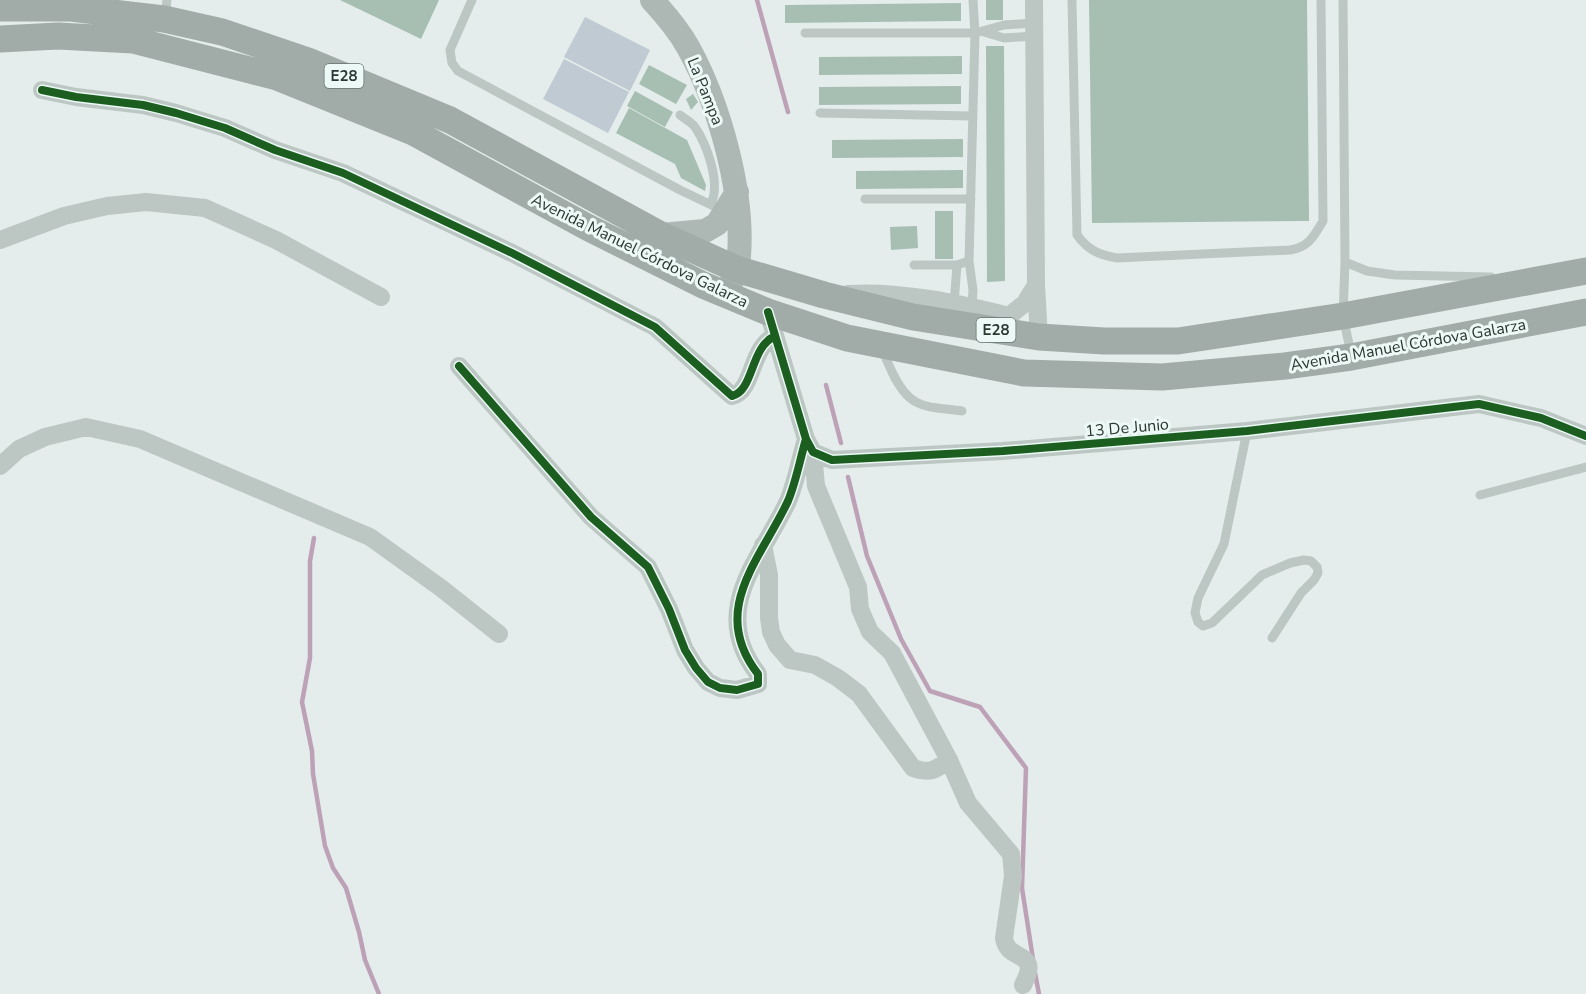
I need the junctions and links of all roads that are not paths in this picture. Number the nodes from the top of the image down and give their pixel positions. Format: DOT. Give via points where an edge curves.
graph roads {
  1 [pos="472,0"];
  2 [pos="652,0"];
  3 [pos="973,0"];
  4 [pos="1034,0"];
  5 [pos="1072,0"];
  6 [pos="1321,0"];
  7 [pos="1343,0"];
  8 [pos="116,6"];
  9 [pos="0,8"];
  10 [pos="166,10"];
  11 [pos="1034,29"];
  12 [pos="979,32"];
  13 [pos="805,33"];
  14 [pos="0,39"];
  15 [pos="42,90"];
  16 [pos="820,113"];
  17 [pos="680,115"];
  18 [pos="972,116"];
  19 [pos="713,141"];
  20 [pos="565,182"];
  21 [pos="971,199"];
  22 [pos="865,200"];
  23 [pos="724,202"];
  24 [pos="553,208"];
  25 [pos="661,234"];
  26 [pos="0,240"];
  27 [pos="969,261"];
  28 [pos="1345,262"];
  29 [pos="914,265"];
  30 [pos="957,265"];
  31 [pos="736,269"];
  32 [pos="1586,271"];
  33 [pos="1548,278"];
  34 [pos="1036,285"];
  35 [pos="727,295"];
  36 [pos="824,295"];
  37 [pos="381,297"];
  38 [pos="963,305"];
  39 [pos="1586,312"];
  40 [pos="1009,316"];
  41 [pos="1343,316"];
  42 [pos="771,324"];
  43 [pos="1039,333"];
  44 [pos="882,345"];
  45 [pos="1352,357"];
  46 [pos="459,366"];
  47 [pos="962,411"];
  48 [pos="1247,431"];
  49 [pos="1586,436"];
  50 [pos="809,445"];
  51 [pos="0,466"];
  52 [pos="1586,467"];
  53 [pos="1480,495"];
  54 [pos="763,545"];
  55 [pos="499,634"];
  56 [pos="1272,638"];
  57 [pos="949,759"];
  58 [pos="1023,985"];
  1 -- 23 [label="lane" via="450,50 458,71 680,190"];
  2 -- 19 [label="street, La Pampa" via="688,47 716,111"];
  3 -- 12 [label="lane"];
  4 -- 11 [label="street"];
  5 -- 6 [label="lane" via="1077,235 1086,247 1117,258 1290,250 1311,242 1323,221"];
  7 -- 28 [label="lane"];
  8 -- 9 [label="main road, Avenida Manuel Córdova Galarza / E28"];
  8 -- 10 [label="main road, Avenida Manuel Córdova Galarza / E28"];
  10 -- 20 [label="main road, Avenida Manuel Córdova Galarza / E28" via="308,61 450,120"];
  11 -- 12 [label="lane" via="1004,38"];
  11 -- 34 [label="street"];
  12 -- 13 [label="lane"];
  12 -- 18 [label="lane"];
  14 -- 24 [label="main road, Avenida Manuel Córdova Galarza / E28" via="58,36 133,40 277,77 412,132"];
  15 -- 42 [label="street" via="176,112 342,173 512,253 655,327 732,396 743,390"];
  16 -- 18 [label="lane"];
  17 -- 19 [label="lane"];
  18 -- 21 [label="lane"];
  19 -- 23 [label="street, La Pampa"];
  20 -- 24 [label="main road"];
  20 -- 25 [label="main road, Avenida Manuel Córdova Galarza / E28"];
  21 -- 22 [label="lane"];
  21 -- 27 [label="lane"];
  23 -- 25 [label="street" via="717,224 705,231"];
  23 -- 31 [label="street, La Pampa" via="739,255"];
  24 -- 35 [label="main road, Avenida Manuel Córdova Galarza / E28"];
  25 -- 31 [label="main road, Avenida Manuel Córdova Galarza / E28"];
  26 -- 37 [label="street" via="64,216 106,207 146,202 205,208 276,240"];
  27 -- 30 [label="lane"];
  27 -- 38 [label="lane" via="973,290"];
  28 -- 33 [label="lane" via="1366,271 1395,275"];
  28 -- 41 [label="lane"];
  29 -- 30 [label="lane"];
  30 -- 38 [label="lane"];
  31 -- 35 [label="street, La Pampa"];
  31 -- 36 [label="main road, Avenida Manuel Córdova Galarza / E28"];
  32 -- 33 [label="main road, Avenida Manuel Córdova Galarza / E28"];
  33 -- 41 [label="main road, Avenida Manuel Córdova Galarza / E28"];
  34 -- 40 [label="street" via="1025,303"];
  34 -- 43 [label="street"];
  35 -- 42 [label="main road, Avenida Manuel Córdova Galarza / E28"];
  36 -- 38 [label="street" via="876,292"];
  36 -- 43 [label="main road, Avenida Manuel Córdova Galarza / E28" via="912,317"];
  38 -- 40 [label="street"];
  39 -- 45 [label="main road, Avenida Manuel Córdova Galarza / E28"];
  40 -- 43 [label="street"];
  41 -- 43 [label="main road, Avenida Manuel Córdova Galarza / E28" via="1178,340 1104,341"];
  41 -- 45 [label="lane"];
  42 -- 44 [label="main road, Avenida Manuel Córdova Galarza / E28"];
  42 -- 50 [label="street"];
  44 -- 45 [label="main road, Avenida Manuel Córdova Galarza / E28" via="1024,373 1162,377"];
  44 -- 47 [label="lane" via="898,384 911,400 924,406"];
  46 -- 54 [label="street" via="591,518 648,567 685,650 708,682 720,688 737,690 758,684 758,674 747,659 736,627 741,593"];
  48 -- 49 [label="street, 13 De Junio" via="1479,405 1541,418"];
  48 -- 50 [label="street, 13 De Junio" via="832,460"];
  48 -- 56 [label="lane" via="1224,544 1198,598 1195,613 1203,626 1212,623 1262,575 1290,563 1311,561 1318,573"];
  50 -- 54 [label="street" via="788,500"];
  50 -- 57 [label="street" via="816,486 858,586 860,609 870,632 892,653"];
  51 -- 55 [label="street" via="19,449 45,437 86,427 140,439 370,537"];
  52 -- 53 [label="lane"];
  54 -- 57 [label="street" via="769,575 771,632 790,660 815,665 859,694 913,768 935,770"];
  57 -- 58 [label="street" via="968,803 1011,854 1014,876 1004,938 1007,948 1028,962 1030,973"];
}
